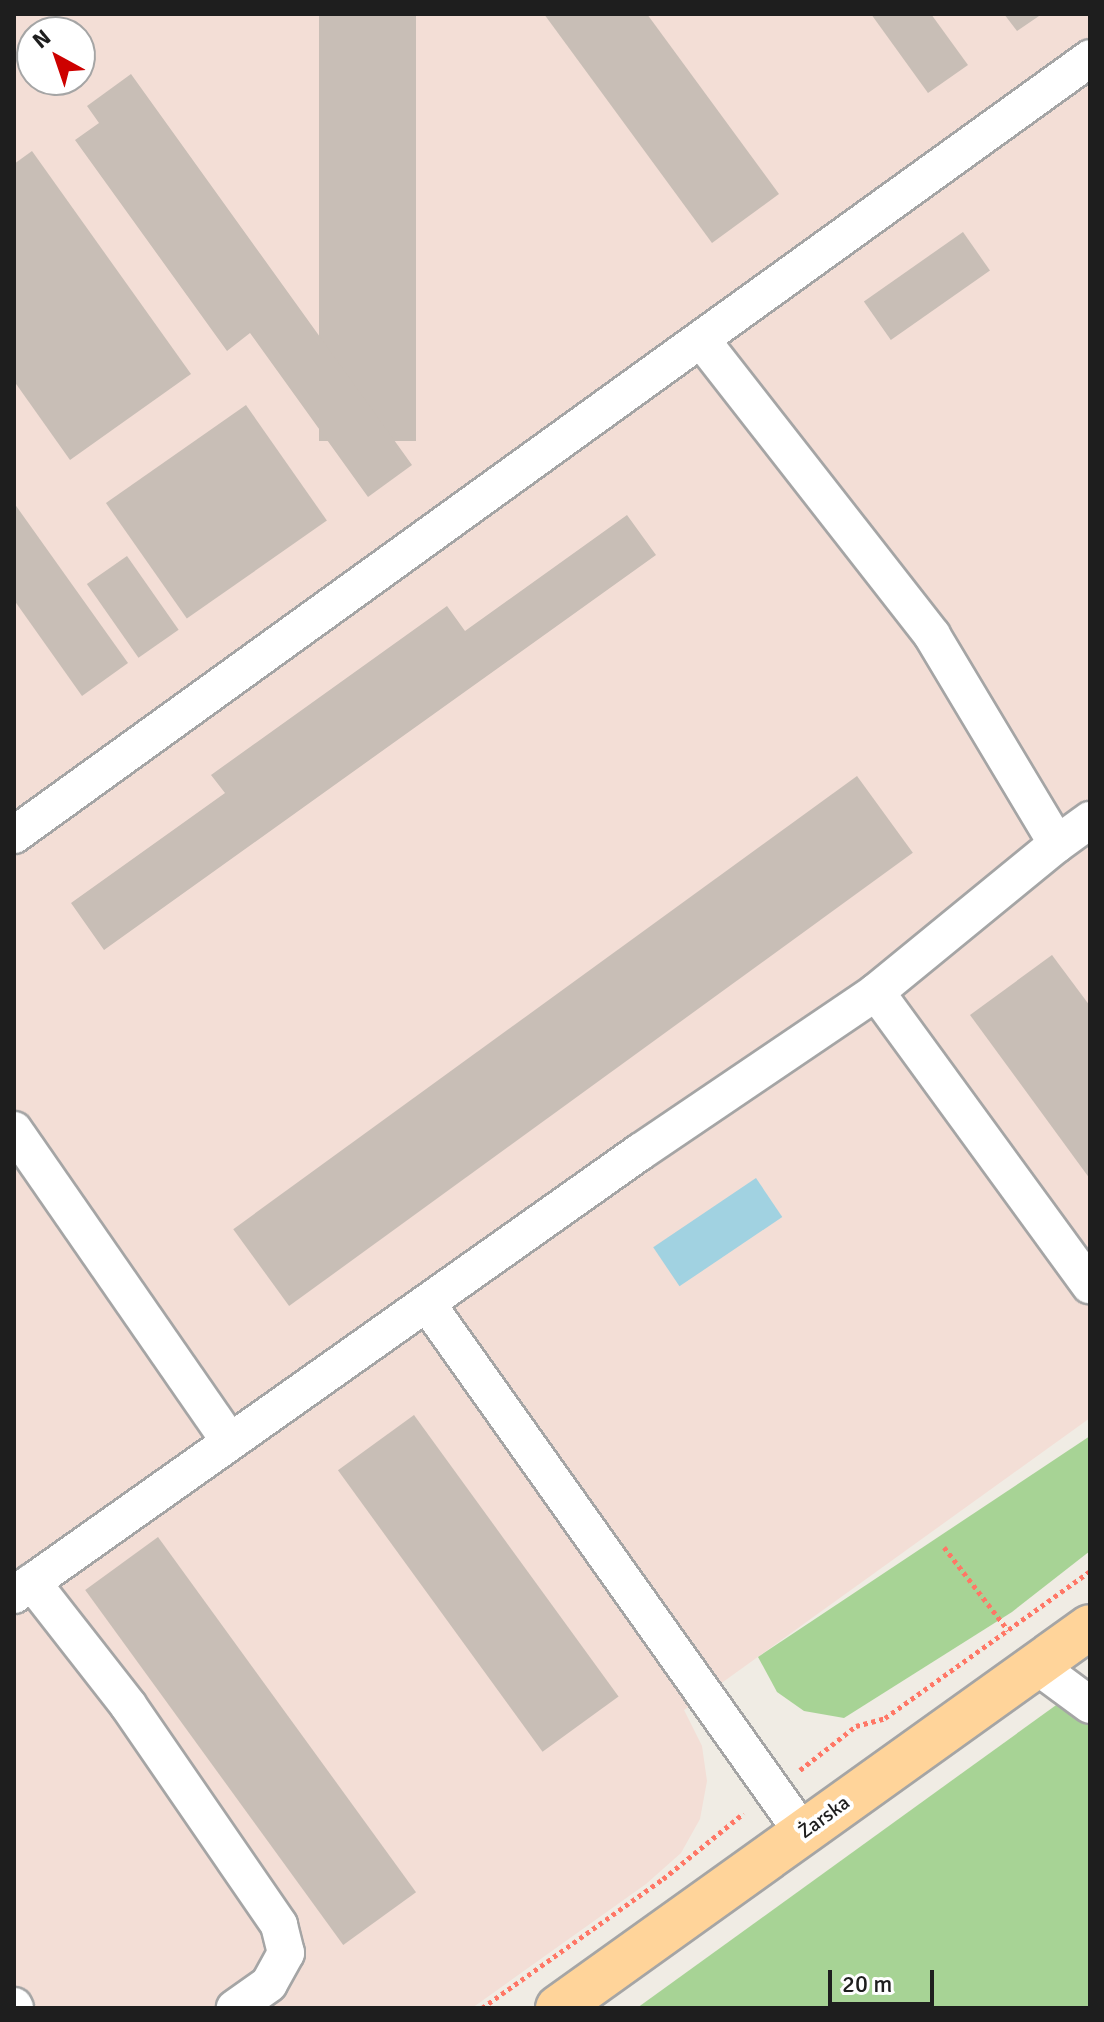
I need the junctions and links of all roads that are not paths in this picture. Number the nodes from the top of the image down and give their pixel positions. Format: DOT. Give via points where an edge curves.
graph roads {
  1 [pos="1090,58"];
  2 [pos="701,339"];
  3 [pos="1090,820"];
  4 [pos="14,835"];
  5 [pos="1057,844"];
  6 [pos="876,992"];
  7 [pos="14,1130"];
  8 [pos="1090,1285"];
  9 [pos="428,1305"];
  10 [pos="229,1441"];
  11 [pos="23,1588"];
  12 [pos="1090,1627"];
  13 [pos="1036,1665"];
  14 [pos="1090,1705"];
  15 [pos="803,1833"];
  16 [pos="235,2008"];
  17 [pos="558,2008"];
  1 -- 2 [label="lane"];
  2 -- 4 [label="lane"];
  2 -- 5 [label="lane" via="932,635"];
  3 -- 5 [label="lane"];
  5 -- 6 [label="lane"];
  6 -- 8 [label="lane"];
  6 -- 9 [label="lane"];
  7 -- 10 [label="lane"];
  9 -- 10 [label="lane"];
  9 -- 15 [label="lane"];
  10 -- 11 [label="lane"];
  11 -- 16 [label="lane" via="128,1705 279,1925 286,1953 269,1984"];
  12 -- 13 [label="main road, Żarska"];
  13 -- 14 [label="lane"];
  13 -- 15 [label="main road, Żarska"];
  15 -- 17 [label="main road, Żarska"];
}
